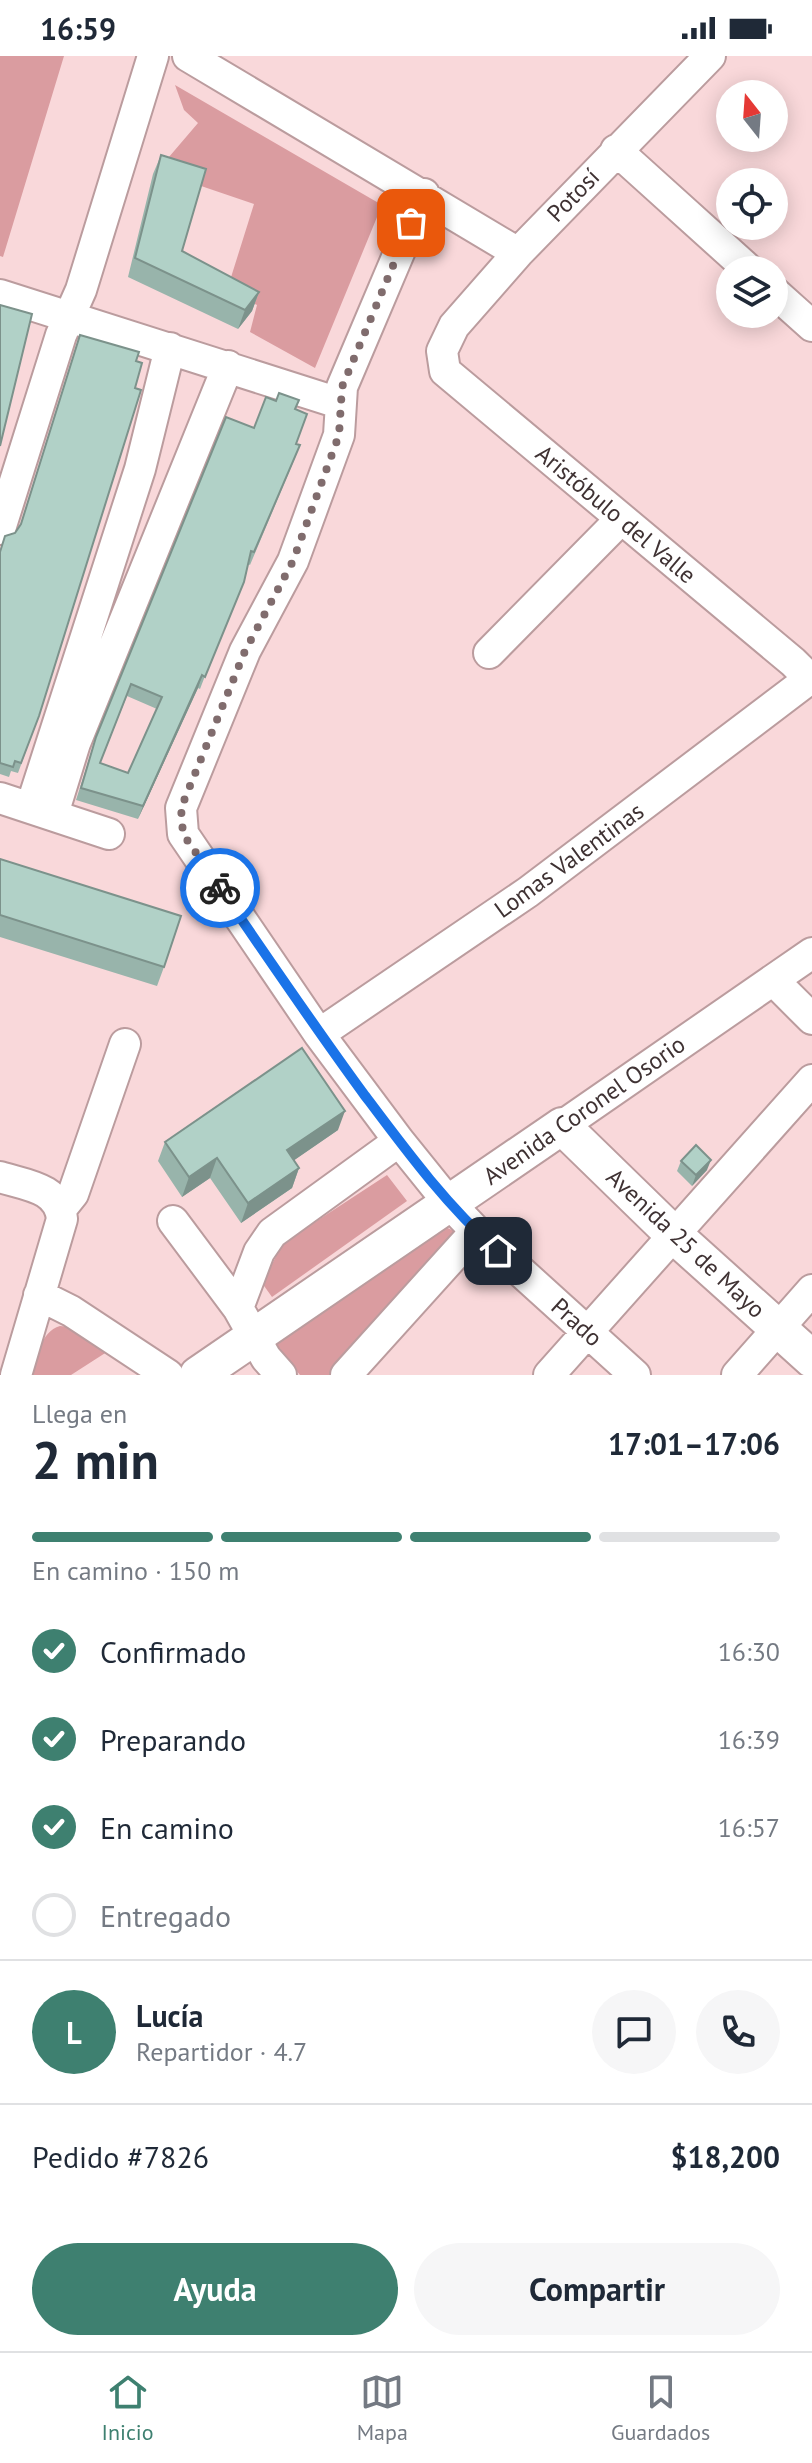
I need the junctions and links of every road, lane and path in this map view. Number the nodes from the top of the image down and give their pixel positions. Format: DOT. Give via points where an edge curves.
graph roads {
  1 [pos="153,56"];
  2 [pos="188,56"];
  3 [pos="710,56"];
  4 [pos="616,150"];
  5 [pos="424,194"];
  6 [pos="518,253"];
  7 [pos="733,256"];
  8 [pos="0,295"];
  9 [pos="788,305"];
  10 [pos="69,318"];
  11 [pos="812,326"];
  12 [pos="445,340"];
  13 [pos="170,348"];
  14 [pos="228,366"];
  15 [pos="339,403"];
  16 [pos="621,519"];
  17 [pos="0,529"];
  18 [pos="489,653"];
  19 [pos="811,678"];
  20 [pos="0,798"];
  21 [pos="42,811"];
  22 [pos="109,834"];
  23 [pos="812,953"];
  24 [pos="773,980"];
  25 [pos="812,1019"];
  26 [pos="319,1034"];
  27 [pos="125,1044"];
  28 [pos="812,1080"];
  29 [pos="562,1126"];
  30 [pos="399,1141"];
  31 [pos="0,1177"];
  32 [pos="449,1203"];
  33 [pos="61,1209"];
  34 [pos="173,1221"];
  35 [pos="476,1231"];
  36 [pos="674,1235"];
  37 [pos="812,1290"];
  38 [pos="39,1295"];
  39 [pos="246,1322"];
  40 [pos="778,1328"];
  41 [pos="588,1332"];
  42 [pos="812,1359"];
  43 [pos="16,1375"];
  44 [pos="168,1375"];
  45 [pos="198,1375"];
  46 [pos="281,1375"];
  47 [pos="346,1375"];
  48 [pos="549,1375"];
  49 [pos="635,1375"];
  50 [pos="737,1375"];
  1 -- 10 [label="street"];
  2 -- 5 [label="street"];
  3 -- 4 [label="street, Potosí"];
  4 -- 6 [label="street, Potosí"];
  4 -- 7 [label="street"];
  5 -- 6 [label="street"];
  5 -- 15 [label="street"];
  6 -- 12 [label="street, Potosí"];
  8 -- 10 [label="street"];
  9 -- 11 [label="street"];
  10 -- 13 [label="street"];
  10 -- 17 [label="street"];
  12 -- 16 [label="street, Aristóbulo del Valle" via="445,371"];
  13 -- 14 [label="street"];
  13 -- 21 [label="street"];
  14 -- 15 [label="street"];
  14 -- 21 [label="street" via="75,743"];
  15 -- 26 [label="street, Prado" via="339,435 293,561 231,682 180,820 183,834"];
  16 -- 18 [label="street"];
  16 -- 19 [label="street, Aristóbulo del Valle"];
  19 -- 26 [label="street, Lomas Valentinas" via="540,884"];
  20 -- 21 [label="street"];
  21 -- 22 [label="street"];
  23 -- 24 [label="street, Avenida Coronel Osorio"];
  24 -- 25 [label="street"];
  24 -- 29 [label="street, Avenida Coronel Osorio"];
  26 -- 30 [label="street, Prado"];
  27 -- 33 [label="street" via="73,1194"];
  28 -- 36 [label="street"];
  29 -- 32 [label="main road, Avenida Coronel Osorio"];
  29 -- 36 [label="main road, Avenida 25 de Mayo"];
  30 -- 32 [label="street, Prado"];
  30 -- 39 [label="street" via="272,1233 259,1252"];
  31 -- 33 [label="street" via="49,1192"];
  32 -- 35 [label="street, Prado"];
  32 -- 39 [label="main road, Avenida Coronel Osorio"];
  33 -- 38 [label="street"];
  34 -- 39 [label="street"];
  35 -- 41 [label="street, Prado"];
  35 -- 47 [label="street"];
  36 -- 40 [label="main road, Avenida 25 de Mayo"];
  36 -- 41 [label="street"];
  37 -- 40 [label="street"];
  38 -- 43 [label="street"];
  38 -- 44 [label="street"];
  39 -- 45 [label="main road, Avenida Coronel Osorio"];
  39 -- 46 [label="street"];
  40 -- 42 [label="main road, Avenida 25 de Mayo"];
  40 -- 50 [label="street"];
  41 -- 48 [label="street"];
  41 -- 49 [label="street, Prado"];
}
